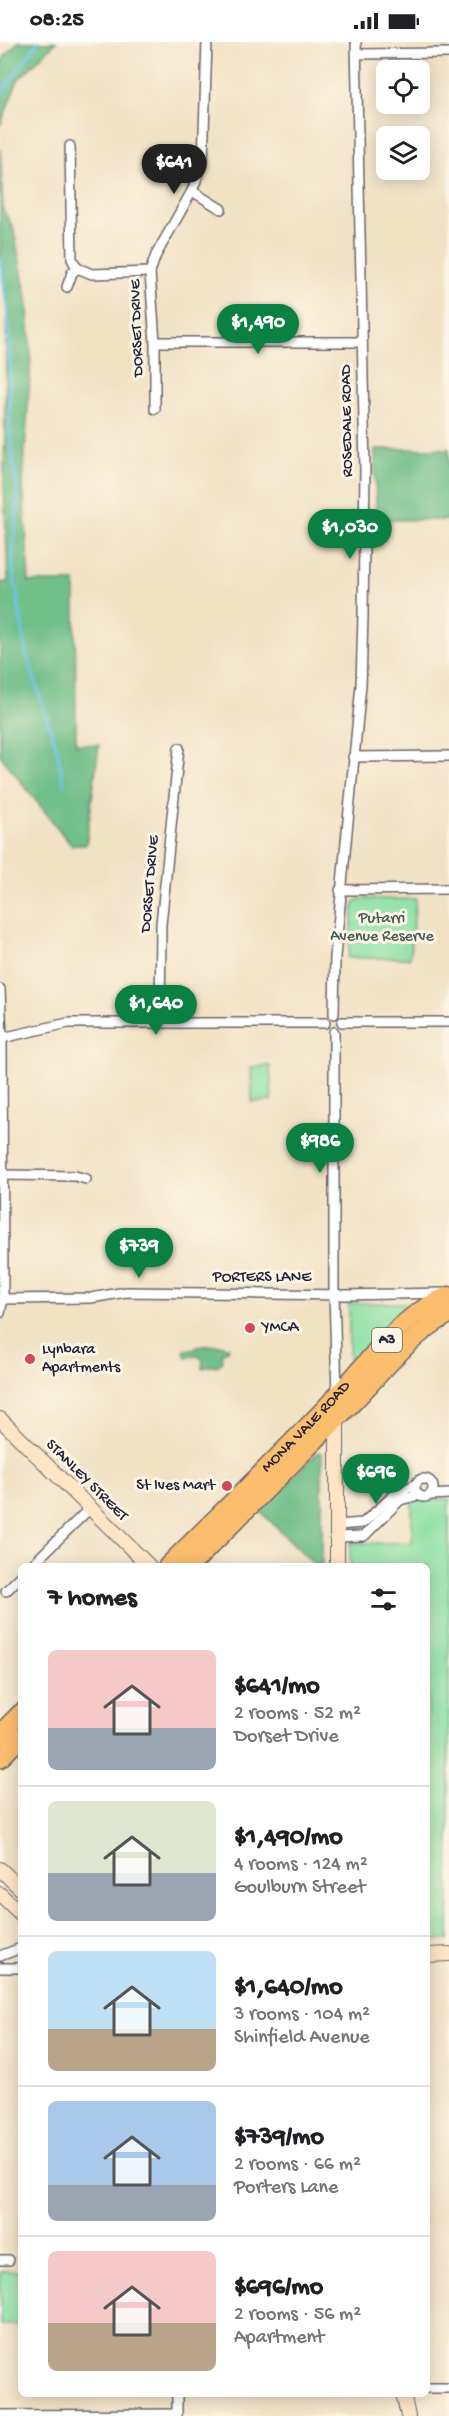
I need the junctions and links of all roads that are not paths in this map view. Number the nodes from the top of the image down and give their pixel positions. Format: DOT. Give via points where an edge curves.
graph roads {
  1 [pos="207,42"];
  2 [pos="357,42"];
  3 [pos="449,53"];
  4 [pos="357,54"];
  5 [pos="70,146"];
  6 [pos="192,191"];
  7 [pos="221,209"];
  8 [pos="77,268"];
  9 [pos="150,272"];
  10 [pos="67,287"];
  11 [pos="155,342"];
  12 [pos="361,342"];
  13 [pos="155,409"];
  14 [pos="179,748"];
  15 [pos="449,756"];
  16 [pos="353,757"];
  17 [pos="449,889"];
  18 [pos="340,890"];
  19 [pos="0,988"];
  20 [pos="334,1014"];
  21 [pos="160,1022"];
  22 [pos="342,1022"];
  23 [pos="449,1022"];
  24 [pos="325,1023"];
  25 [pos="334,1032"];
  26 [pos="3,1038"];
  27 [pos="1,1091"];
  28 [pos="2,1175"];
  29 [pos="86,1179"];
  30 [pos="334,1294"];
  31 [pos="449,1295"];
  32 [pos="3,1299"];
  33 [pos="0,1312"];
  34 [pos="449,1314"];
  35 [pos="337,1397"];
  36 [pos="337,1417"];
  37 [pos="0,1419"];
  38 [pos="416,1484"];
  39 [pos="432,1491"];
  40 [pos="446,1494"];
  41 [pos="419,1495"];
  42 [pos="90,1508"];
  43 [pos="337,1531"];
  44 [pos="34,1563"];
  45 [pos="146,1563"];
  46 [pos="171,1563"];
  47 [pos="193,1563"];
  48 [pos="337,1563"];
  49 [pos="18,1579"];
  50 [pos="6,1591"];
  51 [pos="18,1716"];
  52 [pos="0,1734"];
  53 [pos="18,1740"];
  54 [pos="0,1758"];
  55 [pos="0,1869"];
  56 [pos="18,1886"];
  57 [pos="0,1894"];
  58 [pos="18,1911"];
  59 [pos="18,1949"];
  60 [pos="449,1954"];
  61 [pos="430,1955"];
  62 [pos="0,1956"];
  63 [pos="0,1968"];
  64 [pos="18,1968"];
  65 [pos="430,2388"];
  66 [pos="449,2388"];
  67 [pos="177,2397"];
  68 [pos="404,2397"];
  69 [pos="0,2415"];
  70 [pos="177,2415"];
  71 [pos="408,2416"];
  1 -- 6 [label="street, DORSET DRIVE" via="203,162"];
  2 -- 4 [label="street, ROSEDALE ROAD"];
  3 -- 4 [label="street"];
  4 -- 12 [label="street, ROSEDALE ROAD"];
  5 -- 8 [label="street" via="72,259"];
  6 -- 7 [label="street"];
  6 -- 9 [label="street, DORSET DRIVE"];
  8 -- 9 [label="street" via="92,274"];
  8 -- 10 [label="street"];
  9 -- 11 [label="street, DORSET DRIVE"];
  11 -- 12 [label="street"];
  11 -- 13 [label="street, DORSET DRIVE"];
  12 -- 16 [label="street, ROSEDALE ROAD" via="363,615"];
  14 -- 21 [label="street, DORSET DRIVE" via="161,924"];
  15 -- 16 [label="street"];
  16 -- 18 [label="street, ROSEDALE ROAD"];
  17 -- 18 [label="street"];
  18 -- 20 [label="street, ROSEDALE ROAD"];
  19 -- 26 [label="street"];
  20 -- 22 [label="street"];
  20 -- 24 [label="street"];
  21 -- 24 [label="street"];
  21 -- 26 [label="street" via="68,1023"];
  22 -- 23 [label="street"];
  22 -- 25 [label="street"];
  24 -- 25 [label="street"];
  25 -- 30 [label="street"];
  26 -- 27 [label="street"];
  27 -- 28 [label="street"];
  28 -- 29 [label="street"];
  28 -- 32 [label="street"];
  30 -- 31 [label="street, PORTERS LANE"];
  30 -- 32 [label="street, PORTERS LANE" via="126,1292 91,1298"];
  30 -- 35 [label="street"];
  31 -- 35 [label="highway, MONA VALE ROAD / A3" via="422,1310 383,1343"];
  32 -- 33 [label="street"];
  34 -- 36 [label="highway, MONA VALE ROAD / A3" via="415,1336"];
  35 -- 36 [label="street"];
  35 -- 46 [label="highway, MONA VALE ROAD / A3"];
  36 -- 43 [label="street"];
  36 -- 47 [label="highway, MONA VALE ROAD / A3"];
  37 -- 42 [label="street, STANLEY STREET"];
  38 -- 39 [label="street" via="427,1479 432,1482"];
  38 -- 41 [label="street"];
  38 -- 43 [label="street" via="393,1496 363,1523"];
  39 -- 40 [label="street"];
  39 -- 41 [label="street" via="424,1497"];
  41 -- 43 [label="street" via="400,1500 364,1536"];
  42 -- 44 [label="street"];
  42 -- 45 [label="street, STANLEY STREET"];
  43 -- 48 [label="street"];
  49 -- 50 [label="street"];
  51 -- 52 [label="highway"];
  53 -- 54 [label="highway"];
  55 -- 56 [label="street"];
  57 -- 58 [label="street"];
  59 -- 62 [label="street"];
  60 -- 61 [label="street"];
  63 -- 64 [label="street"];
  65 -- 66 [label="street"];
  67 -- 70 [label="street"];
  68 -- 71 [label="street"];
  69 -- 70 [label="street"];
}
